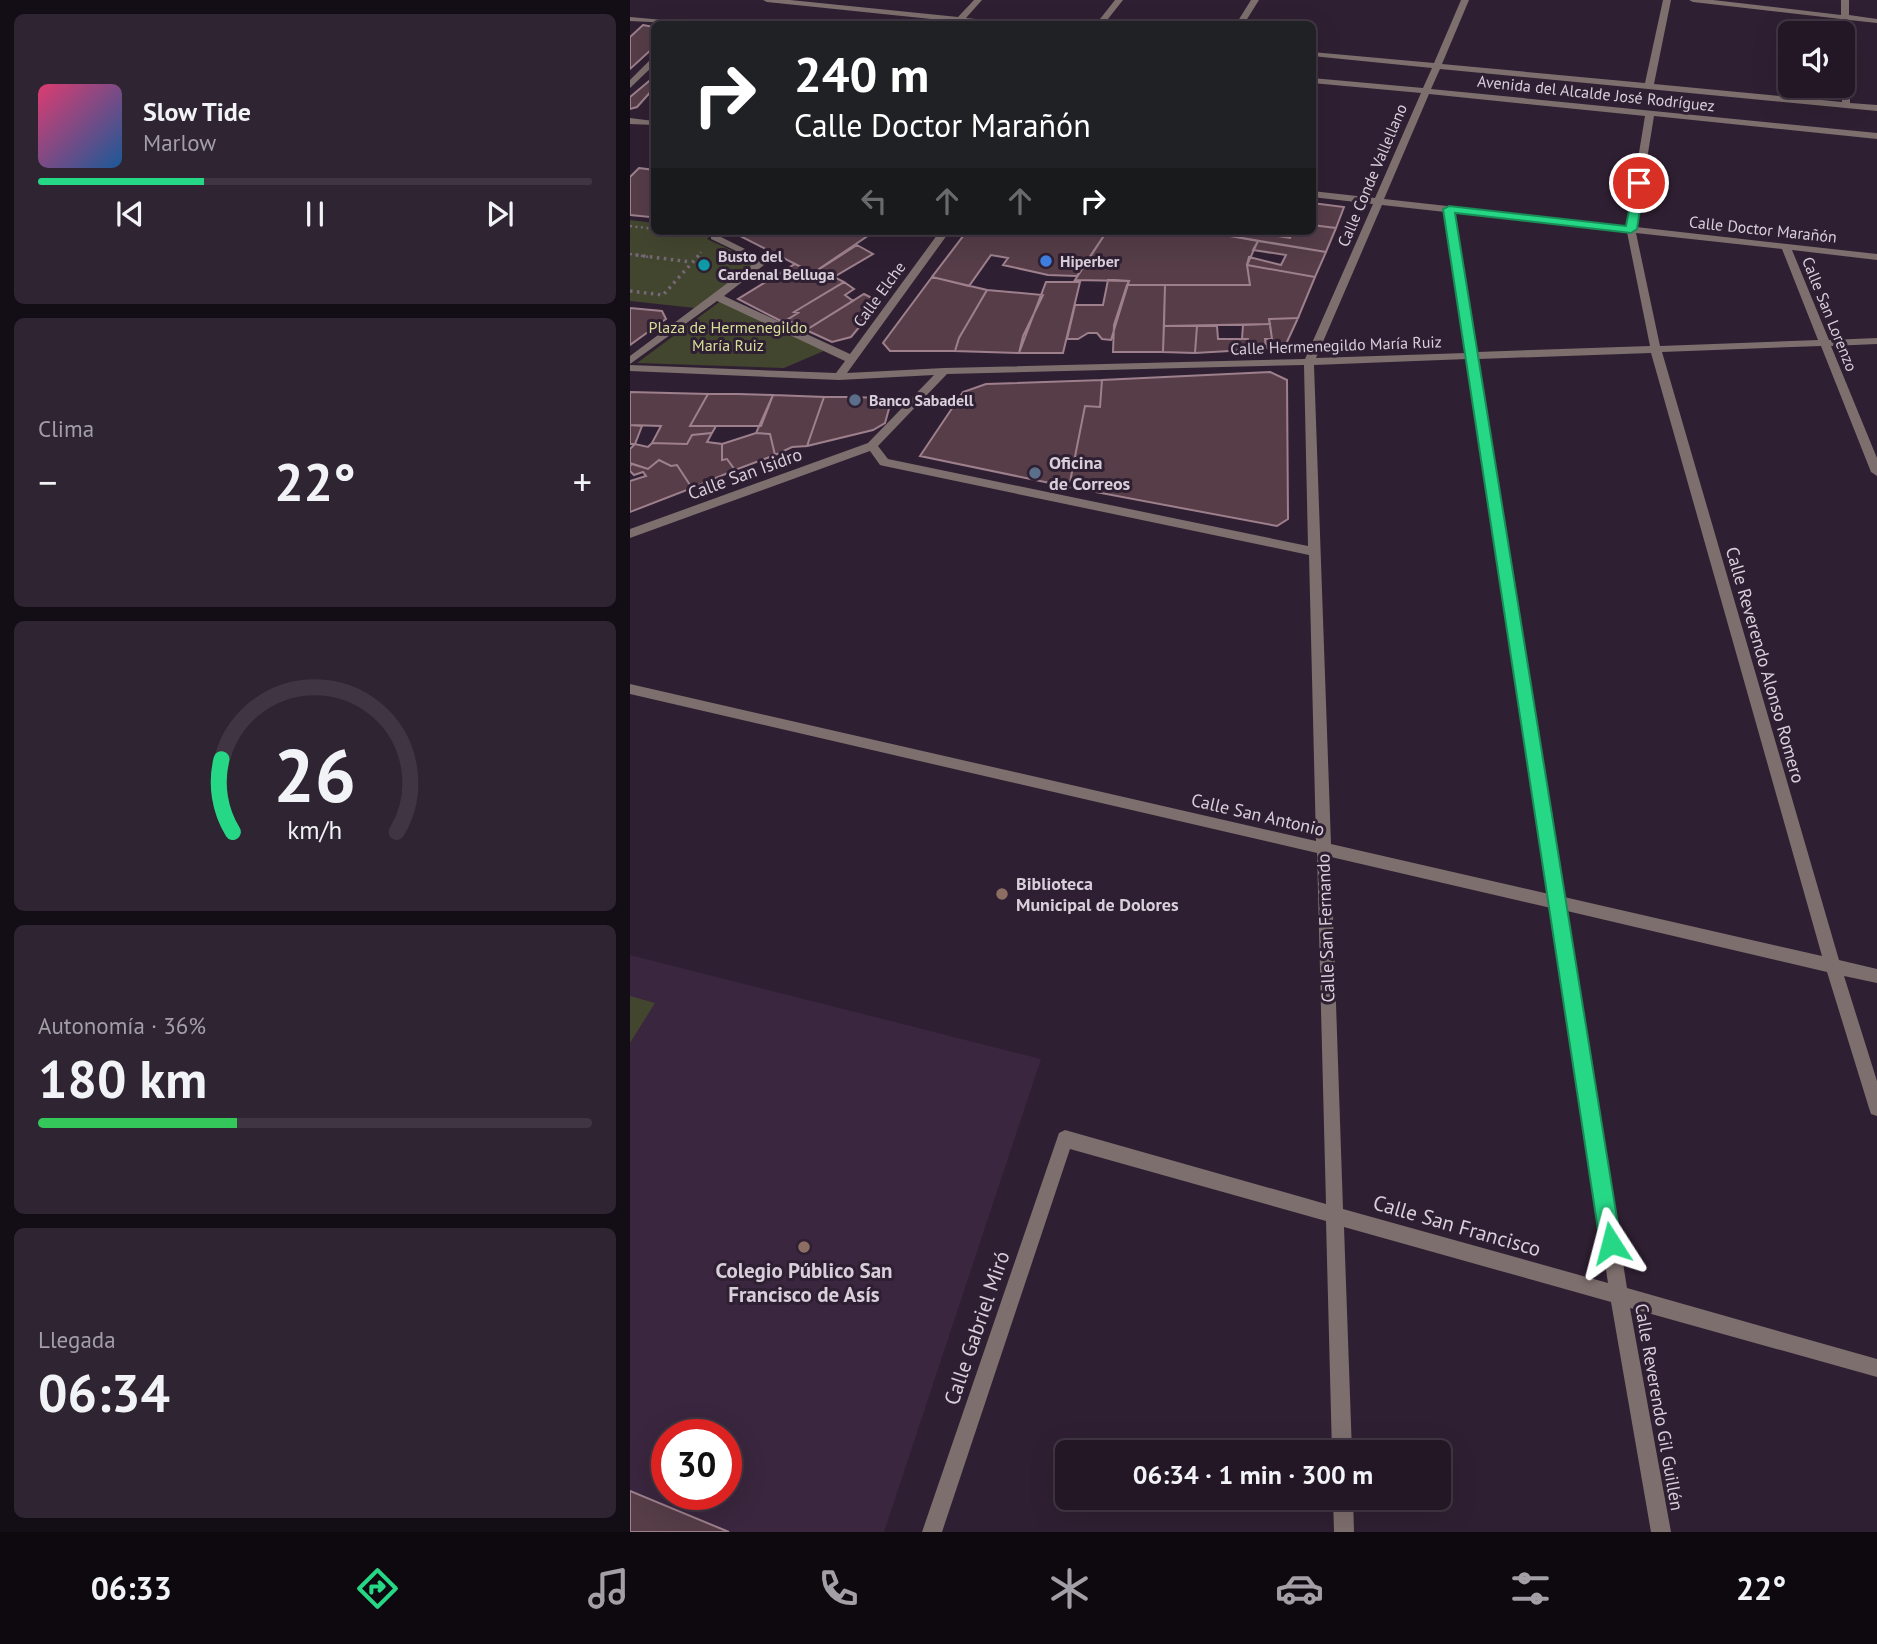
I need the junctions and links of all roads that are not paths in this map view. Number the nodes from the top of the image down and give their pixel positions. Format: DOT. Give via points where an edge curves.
graph roads {
  1 [pos="767,0"];
  2 [pos="978,0"];
  3 [pos="1119,0"];
  4 [pos="1255,0"];
  5 [pos="1465,0"];
  6 [pos="1667,0"];
  7 [pos="1693,0"];
  8 [pos="1845,0"];
  9 [pos="831,3"];
  10 [pos="1845,18"];
  11 [pos="630,19"];
  12 [pos="960,20"];
  13 [pos="652,21"];
  14 [pos="971,21"];
  15 [pos="1102,21"];
  16 [pos="1242,21"];
  17 [pos="1877,21"];
  18 [pos="1316,54"];
  19 [pos="651,64"];
  20 [pos="1437,65"];
  21 [pos="1316,80"];
  22 [pos="630,85"];
  23 [pos="1649,86"];
  24 [pos="1426,90"];
  25 [pos="1846,105"];
  26 [pos="1877,108"];
  27 [pos="1650,113"];
  28 [pos="630,121"];
  29 [pos="651,123"];
  30 [pos="1877,136"];
  31 [pos="1316,194"];
  32 [pos="1378,201"];
  33 [pos="1449,209"];
  34 [pos="1631,229"];
  35 [pos="720,235"];
  36 [pos="942,235"];
  37 [pos="1786,247"];
  38 [pos="1877,257"];
  39 [pos="718,297"];
  40 [pos="1877,341"];
  41 [pos="1825,343"];
  42 [pos="1656,350"];
  43 [pos="1472,356"];
  44 [pos="851,359"];
  45 [pos="630,361"];
  46 [pos="1309,362"];
  47 [pos="630,368"];
  48 [pos="944,371"];
  49 [pos="839,377"];
  50 [pos="872,446"];
  51 [pos="1877,472"];
  52 [pos="630,534"];
  53 [pos="1313,551"];
  54 [pos="630,689"];
  55 [pos="1323,849"];
  56 [pos="1556,903"];
  57 [pos="1833,966"];
  58 [pos="1877,976"];
  59 [pos="1877,1108"];
  60 [pos="1065,1139"];
  61 [pos="1336,1215"];
  62 [pos="1619,1295"];
  63 [pos="1877,1368"];
  64 [pos="1342,1440"];
  65 [pos="1343,1510"];
  66 [pos="932,1532"];
  67 [pos="1344,1532"];
  68 [pos="1661,1532"];
  1 -- 9 [label="street"];
  2 -- 12 [label="street"];
  3 -- 15 [label="street"];
  4 -- 16 [label="street"];
  5 -- 20 [label="street, Calle Conde Vallellano"];
  6 -- 23 [label="street"];
  7 -- 10 [label="street"];
  8 -- 10 [label="street"];
  9 -- 12 [label="street"];
  10 -- 17 [label="street"];
  10 -- 25 [label="street"];
  11 -- 13 [label="street"];
  12 -- 14 [label="street"];
  18 -- 20 [label="street, Avenida del Alcalde José Rodríguez"];
  19 -- 22 [label="street"];
  20 -- 23 [label="street, Avenida del Alcalde José Rodríguez"];
  20 -- 24 [label="street, Calle Conde Vallellano"];
  21 -- 24 [label="street, Avenida del Alcalde José Rodríguez"];
  23 -- 25 [label="street, Avenida del Alcalde José Rodríguez"];
  24 -- 27 [label="street, Avenida del Alcalde José Rodríguez"];
  24 -- 32 [label="street, Calle Conde Vallellano"];
  25 -- 26 [label="street, Avenida del Alcalde José Rodríguez"];
  27 -- 30 [label="street, Avenida del Alcalde José Rodríguez"];
  27 -- 34 [label="street"];
  28 -- 29 [label="street"];
  31 -- 32 [label="street, Calle Doctor Marañón"];
  32 -- 33 [label="street, Calle Doctor Marañón"];
  32 -- 46 [label="street, Calle Conde Vallellano"];
  33 -- 34 [label="street, Calle Doctor Marañón"];
  33 -- 43 [label="street, Calle Reverendo Gil Guillén"];
  34 -- 37 [label="street, Calle Doctor Marañón"];
  34 -- 42 [label="street, Calle Reverendo Alonso Romero"];
  35 -- 39 [label="street" via="764,261"];
  36 -- 44 [label="street, Calle Elche"];
  37 -- 38 [label="street, Calle Doctor Marañón"];
  37 -- 41 [label="street, Calle San Lorenzo"];
  39 -- 44 [label="street"];
  39 -- 45 [label="street"];
  40 -- 41 [label="street, Calle Hermenegildo María Ruiz"];
  41 -- 42 [label="street, Calle Hermenegildo María Ruiz"];
  41 -- 51 [label="street, Calle San Lorenzo"];
  42 -- 43 [label="street, Calle Hermenegildo María Ruiz"];
  42 -- 57 [label="street, Calle Reverendo Alonso Romero"];
  43 -- 46 [label="street, Calle Hermenegildo María Ruiz"];
  43 -- 56 [label="street, Calle Reverendo Gil Guillén"];
  44 -- 49 [label="street, Calle Elche"];
  46 -- 48 [label="street, Calle Hermenegildo María Ruiz"];
  46 -- 53 [label="street, Calle San Fernando"];
  47 -- 49 [label="street"];
  48 -- 49 [label="street, Calle Hermenegildo María Ruiz"];
  48 -- 50 [label="street"];
  50 -- 52 [label="street, Calle San Isidro"];
  50 -- 53 [label="street" via="884,462"];
  53 -- 55 [label="street, Calle San Fernando"];
  54 -- 55 [label="street, Calle San Antonio"];
  55 -- 56 [label="street, Calle San Antonio"];
  55 -- 61 [label="street, Calle San Fernando"];
  56 -- 57 [label="street, Calle San Antonio"];
  56 -- 62 [label="street, Calle Reverendo Gil Guillén"];
  57 -- 58 [label="street, Calle San Antonio"];
  57 -- 59 [label="street, Calle Reverendo Alonso Romero"];
  60 -- 61 [label="street, Calle San Francisco"];
  60 -- 66 [label="street, Calle Gabriel Miró"];
  61 -- 62 [label="street, Calle San Francisco"];
  61 -- 64 [label="street, Calle San Fernando"];
  62 -- 63 [label="street, Calle San Francisco"];
  62 -- 68 [label="street, Calle Reverendo Gil Guillén"];
  65 -- 67 [label="street"];
}
